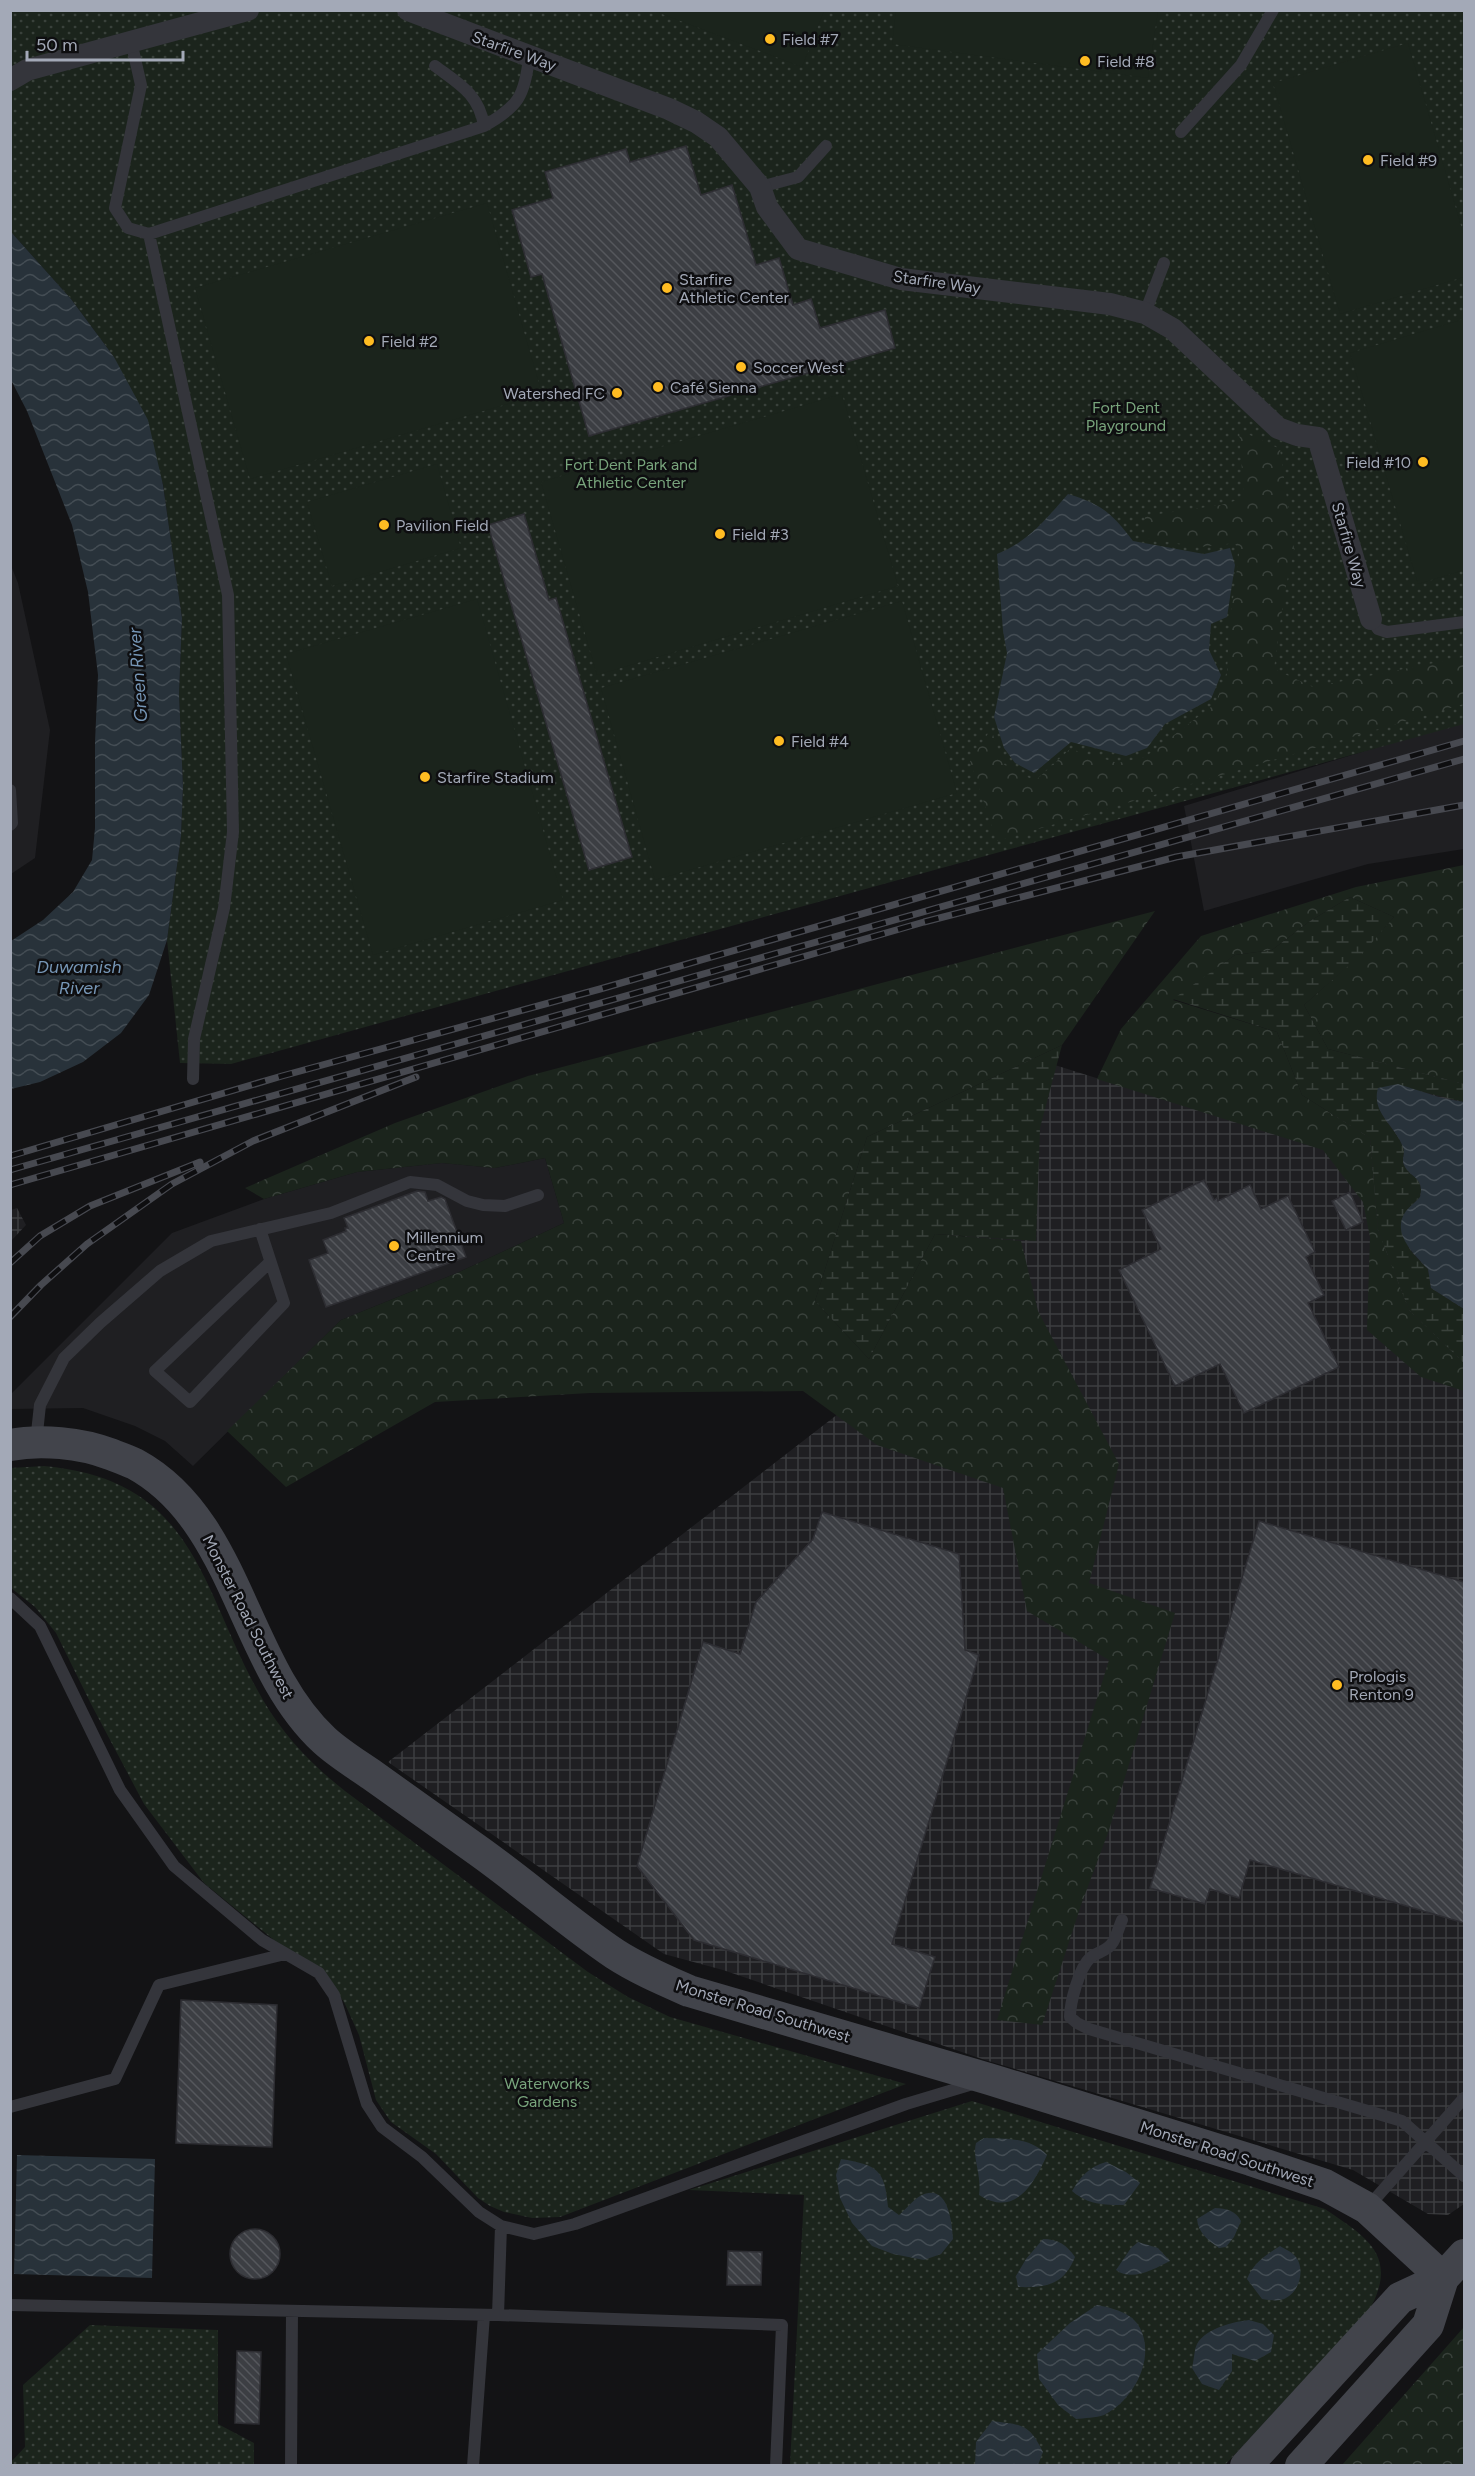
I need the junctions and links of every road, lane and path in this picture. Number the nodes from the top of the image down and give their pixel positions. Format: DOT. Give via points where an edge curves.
graph roads {
  1 [pos="408,10"];
  2 [pos="1273,10"];
  3 [pos="233,12"];
  4 [pos="131,41"];
  5 [pos="529,57"];
  6 [pos="435,66"];
  7 [pos="10,80"];
  8 [pos="484,126"];
  9 [pos="1181,132"];
  10 [pos="826,146"];
  11 [pos="760,187"];
  12 [pos="149,234"];
  13 [pos="1164,263"];
  14 [pos="1145,313"];
  15 [pos="1371,619"];
  16 [pos="1464,622"];
  17 [pos="10,790"];
  18 [pos="10,825"];
  19 [pos="193,1079"];
  20 [pos="538,1195"];
  21 [pos="260,1229"];
  22 [pos="270,1262"];
  23 [pos="23,1444"];
  24 [pos="10,1598"];
  25 [pos="1122,1920"];
  26 [pos="285,1954"];
  27 [pos="988,2079"];
  28 [pos="1464,2098"];
  29 [pos="10,2107"];
  30 [pos="1426,2142"];
  31 [pos="1464,2176"];
  32 [pos="1367,2208"];
  33 [pos="501,2226"];
  34 [pos="1464,2255"];
  35 [pos="1443,2278"];
  36 [pos="10,2305"];
  37 [pos="292,2311"];
  38 [pos="484,2315"];
  39 [pos="498,2315"];
  40 [pos="291,2466"];
  41 [pos="474,2466"];
  42 [pos="776,2466"];
  43 [pos="1246,2466"];
  44 [pos="1301,2466"];
  1 -- 5 [label="street, Starfire Way"];
  2 -- 9 [label="lane" via="1241,65"];
  3 -- 4 [label="street"];
  4 -- 7 [label="street" via="27,69"];
  4 -- 12 [label="lane" via="141,85 115,208 128,228"];
  5 -- 8 [label="lane" via="524,92 505,114"];
  5 -- 11 [label="street, Starfire Way" via="696,122 718,137"];
  6 -- 8 [label="lane" via="469,92 481,110"];
  8 -- 12 [label="lane"];
  10 -- 11 [label="lane" via="798,177"];
  11 -- 14 [label="street, Starfire Way" via="767,207 798,249 900,279 1110,304"];
  12 -- 19 [label="lane" via="228,595 233,832 224,908 194,1040"];
  13 -- 14 [label="lane"];
  14 -- 15 [label="street, Starfire Way" via="1173,329 1278,428 1318,438"];
  15 -- 16 [label="lane" via="1378,629 1387,632"];
  17 -- 18 [label="lane"];
  20 -- 21 [label="lane" via="505,1206 483,1204 467,1201 436,1185 410,1182 331,1213"];
  21 -- 22 [label="lane"];
  21 -- 23 [label="lane" via="211,1241 160,1271 100,1323 64,1358"];
  22 -- 22 [label="lane" via="284,1303 190,1402 155,1371"];
  23 -- 27 [label="street, Monster Road Southwest" via="94,1448 135,1464 163,1483 208,1536 275,1673 297,1710 324,1740 616,1954 689,1991"];
  24 -- 26 [label="lane" via="39,1626 120,1790 174,1866 262,1940"];
  25 -- 30 [label="lane" via="1113,1943 1084,1965 1070,2006 1070,2017 1077,2023 1402,2121"];
  26 -- 29 [label="lane" via="159,1985 115,2079"];
  26 -- 33 [label="lane" via="319,1973 334,1995 364,2096 382,2127 422,2157 479,2212"];
  27 -- 32 [label="street, Monster Road Southwest" via="1288,2172 1325,2185"];
  27 -- 33 [label="lane" via="906,2104 575,2224 534,2234"];
  28 -- 30 [label="lane"];
  30 -- 31 [label="lane"];
  30 -- 32 [label="lane"];
  32 -- 35 [label="street, Monster Road Southwest"];
  33 -- 39 [label="lane"];
  34 -- 35 [label="street"];
  35 -- 43 [label="street" via="1400,2298"];
  35 -- 44 [label="street" via="1428,2325"];
  36 -- 37 [label="lane"];
  37 -- 38 [label="lane"];
  37 -- 40 [label="lane"];
  38 -- 39 [label="lane"];
  38 -- 41 [label="lane"];
  39 -- 42 [label="lane" via="782,2325"];
}
